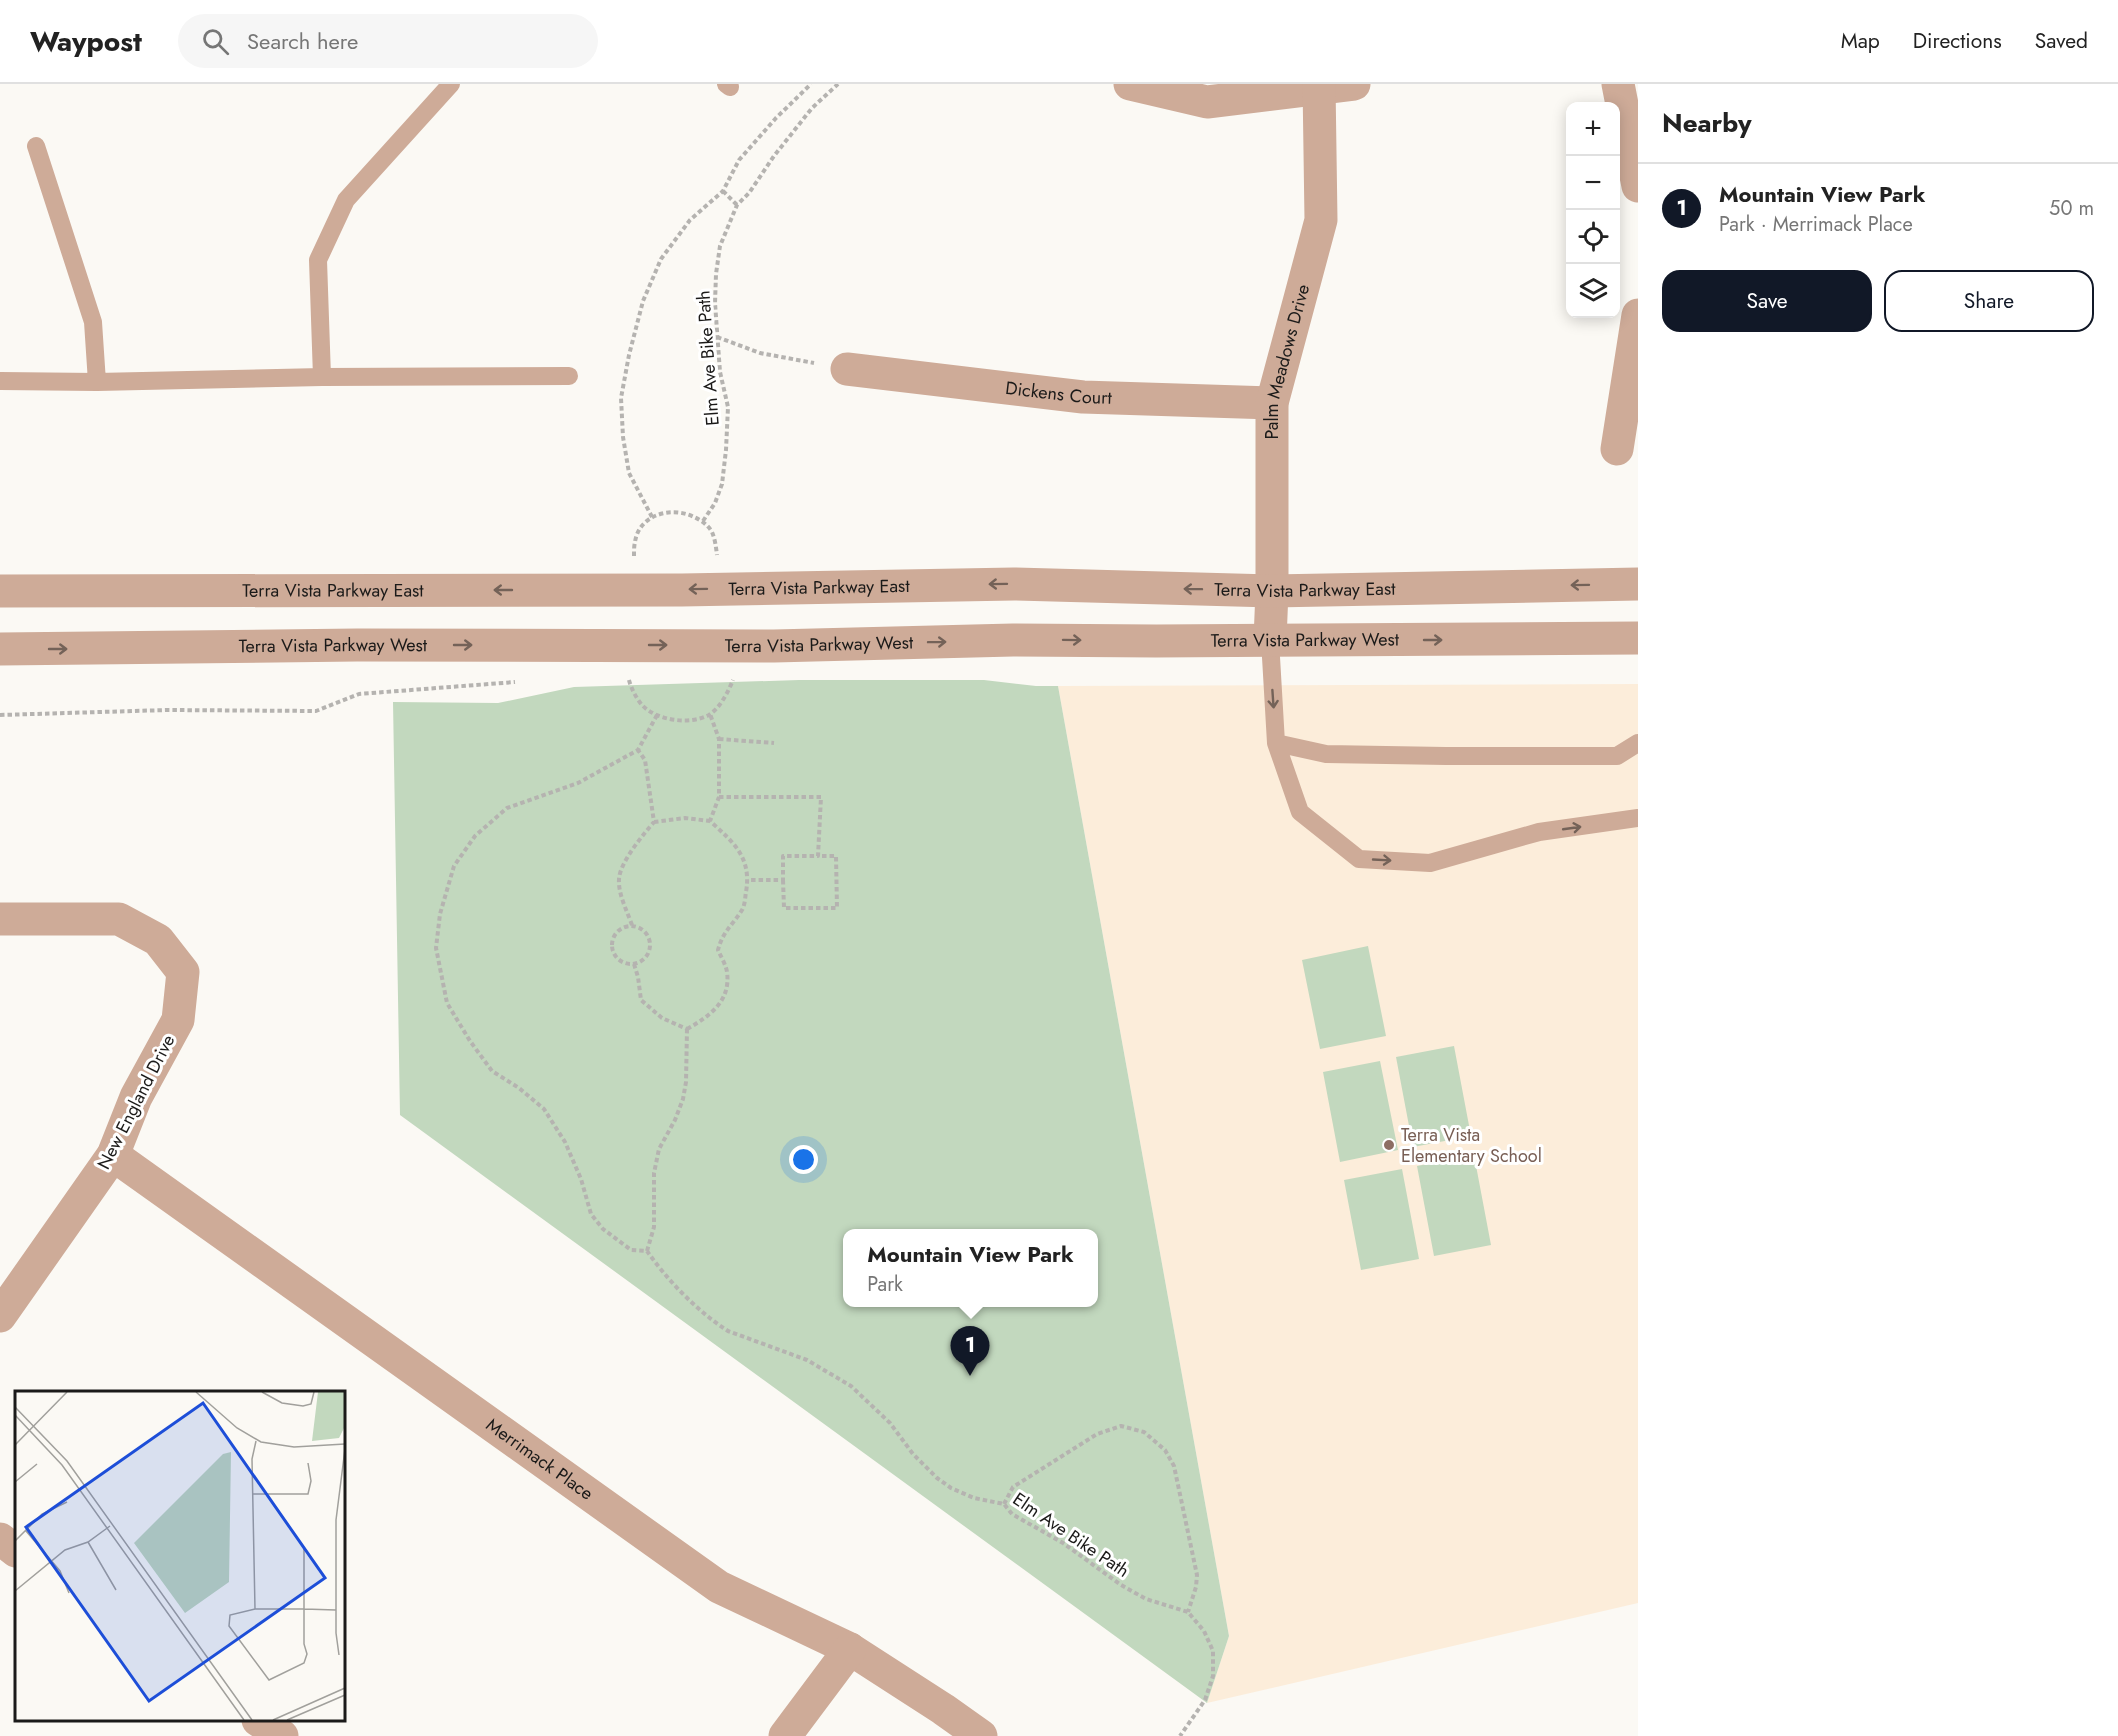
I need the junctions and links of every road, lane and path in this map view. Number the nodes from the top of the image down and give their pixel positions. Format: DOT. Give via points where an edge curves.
graph roads {
  1 [pos="451,84"];
  2 [pos="811,84"];
  3 [pos="838,84"];
  4 [pos="1130,84"];
  5 [pos="1354,84"];
  6 [pos="1618,84"];
  7 [pos="1320,86"];
  8 [pos="36,146"];
  9 [pos="1638,186"];
  10 [pos="723,191"];
  11 [pos="737,205"];
  12 [pos="1638,315"];
  13 [pos="717,337"];
  14 [pos="847,369"];
  15 [pos="569,376"];
  16 [pos="322,377"];
  17 [pos="0,381"];
  18 [pos="97,382"];
  19 [pos="1272,403"];
  20 [pos="1617,449"];
  21 [pos="652,517"];
  22 [pos="703,521"];
  23 [pos="634,556"];
  24 [pos="717,559"];
  25 [pos="1638,584"];
  26 [pos="0,591"];
  27 [pos="1272,591"];
  28 [pos="1638,638"];
  29 [pos="1270,640"];
  30 [pos="0,649"];
  31 [pos="734,676"];
  32 [pos="628,678"];
  33 [pos="526,681"];
  34 [pos="0,714"];
  35 [pos="710,714"];
  36 [pos="657,715"];
  37 [pos="719,739"];
  38 [pos="774,743"];
  39 [pos="1276,743"];
  40 [pos="1638,743"];
  41 [pos="638,750"];
  42 [pos="719,797"];
  43 [pos="1638,818"];
  44 [pos="710,821"];
  45 [pos="654,822"];
  46 [pos="818,856"];
  47 [pos="748,880"];
  48 [pos="783,880"];
  49 [pos="0,919"];
  50 [pos="632,925"];
  51 [pos="634,964"];
  52 [pos="687,1029"];
  53 [pos="113,1155"];
  54 [pos="647,1251"];
  55 [pos="0,1316"];
  56 [pos="1004,1504"];
  57 [pos="0,1539"];
  58 [pos="15,1550"];
  59 [pos="1188,1612"];
  60 [pos="850,1649"];
  61 [pos="261,1721"];
  62 [pos="282,1736"];
  63 [pos="785,1736"];
  64 [pos="981,1736"];
  65 [pos="1180,1736"];
  1 -- 16 [label="lane" via="346,200 318,260"];
  2 -- 10 [label="path" via="739,160"];
  3 -- 11 [label="path, Elm Ave Bike Path" via="812,108"];
  4 -- 7 [label="street" via="1207,102"];
  5 -- 7 [label="street"];
  6 -- 9 [label="street"];
  7 -- 19 [label="street, Palm Meadows Drive" via="1321,220"];
  8 -- 18 [label="lane" via="93,322"];
  10 -- 11 [label="path"];
  10 -- 21 [label="path" via="690,220 661,259 643,301 629,355 621,398 623,437 629,473"];
  11 -- 13 [label="path, Elm Ave Bike Path" via="720,246 715,303"];
  12 -- 20 [label="street"];
  13 -- 14 [label="path" via="760,353"];
  13 -- 22 [label="path, Elm Ave Bike Path" via="728,408 726,450 722,484"];
  14 -- 19 [label="street, Dickens Court" via="1083,397"];
  15 -- 16 [label="lane"];
  16 -- 18 [label="lane"];
  17 -- 18 [label="lane"];
  19 -- 27 [label="street, Palm Meadows Drive"];
  21 -- 22 [label="path" via="679,512"];
  21 -- 23 [label="path" via="634,540"];
  22 -- 24 [label="path" via="711,531"];
  25 -- 27 [label="street, Terra Vista Parkway East, one-way"];
  27 -- 26 [label="street, Terra Vista Parkway East, one-way" via="1014,584 681,590"];
  27 -- 29 [label="street, Palm Meadows Drive"];
  29 -- 28 [label="street, Terra Vista Parkway West, one-way"];
  30 -- 29 [label="street, Terra Vista Parkway West, one-way"];
  29 -- 39 [label="lane, one-way"];
  31 -- 35 [label="path" via="722,702"];
  32 -- 36 [label="path" via="642,705"];
  33 -- 34 [label="path" via="359,694 316,711"];
  35 -- 36 [label="path" via="692,720"];
  35 -- 37 [label="path"];
  36 -- 41 [label="path"];
  37 -- 38 [label="path"];
  37 -- 42 [label="path"];
  39 -- 40 [label="lane" via="1326,754 1446,756 1617,756"];
  39 -- 43 [label="lane, one-way" via="1300,812 1359,859 1430,863 1539,832"];
  41 -- 45 [label="path" via="645,760"];
  41 -- 54 [label="path" via="578,783 507,808 475,836 454,866 440,914 436,948 447,1003 470,1041 492,1071 544,1109 565,1142 591,1214 603,1229 631,1250"];
  42 -- 44 [label="path"];
  42 -- 46 [label="path" via="820,796"];
  44 -- 45 [label="path" via="685,818"];
  44 -- 47 [label="path" via="744,856"];
  45 -- 50 [label="path" via="633,847 619,878"];
  46 -- 48 [label="path" via="783,856"];
  46 -- 48 [label="path" via="836,856 837,908 784,908"];
  47 -- 48 [label="path"];
  47 -- 52 [label="path" via="743,908 722,937 718,950 727,971 725,998 706,1018"];
  49 -- 53 [label="street, New England Drive" via="119,919 158,940 183,972 178,1020 136,1097"];
  50 -- 51 [label="path" via="643,930 650,941 648,954"];
  50 -- 51 [label="path" via="619,929 611,946 621,962"];
  51 -- 52 [label="path" via="641,999 662,1018"];
  52 -- 54 [label="path" via="683,1099 659,1149 654,1173 654,1227"];
  53 -- 55 [label="street, New England Drive"];
  53 -- 60 [label="street, Merrimack Place" via="719,1587"];
  54 -- 56 [label="path, Elm Ave Bike Path" via="663,1274 717,1324 819,1366 851,1386 890,1423 937,1478 974,1498"];
  56 -- 59 [label="path, Elm Ave Bike Path" via="1012,1514 1063,1543 1121,1585 1146,1599"];
  56 -- 59 [label="path" via="1013,1487 1097,1434 1121,1426 1144,1432 1165,1450 1174,1466 1197,1575"];
  57 -- 58 [label="street"];
  59 -- 65 [label="path" via="1204,1631 1213,1652 1213,1676 1205,1700"];
  60 -- 63 [label="street"];
  60 -- 64 [label="street, Merrimack Place"];
  61 -- 62 [label="street"];
}
